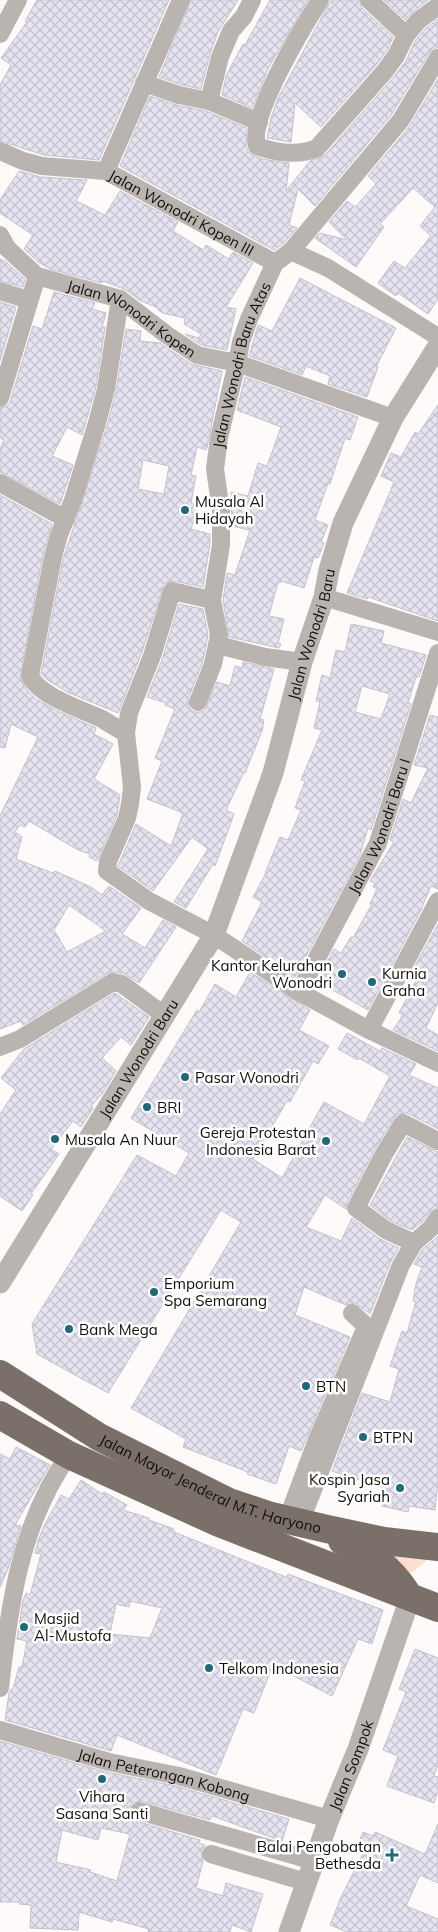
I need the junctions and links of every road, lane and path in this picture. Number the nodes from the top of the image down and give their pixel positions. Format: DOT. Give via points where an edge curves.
graph roads {
  1 [pos="18,0"];
  2 [pos="181,0"];
  3 [pos="252,0"];
  4 [pos="320,0"];
  5 [pos="369,0"];
  6 [pos="438,6"];
  7 [pos="0,34"];
  8 [pos="406,35"];
  9 [pos="438,58"];
  10 [pos="144,83"];
  11 [pos="209,101"];
  12 [pos="259,122"];
  13 [pos="0,151"];
  14 [pos="106,170"];
  15 [pos="0,235"];
  16 [pos="292,251"];
  17 [pos="274,263"];
  18 [pos="37,276"];
  19 [pos="0,291"];
  20 [pos="120,299"];
  21 [pos="29,300"];
  22 [pos="438,337"];
  23 [pos="438,346"];
  24 [pos="237,363"];
  25 [pos="0,398"];
  26 [pos="394,418"];
  27 [pos="0,483"];
  28 [pos="66,519"];
  29 [pos="324,597"];
  30 [pos="212,600"];
  31 [pos="438,632"];
  32 [pos="218,645"];
  33 [pos="438,652"];
  34 [pos="302,662"];
  35 [pos="198,702"];
  36 [pos="126,733"];
  37 [pos="438,901"];
  38 [pos="214,936"];
  39 [pos="300,992"];
  40 [pos="165,1016"];
  41 [pos="369,1030"];
  42 [pos="0,1047"];
  43 [pos="438,1063"];
  44 [pos="438,1141"];
  45 [pos="438,1218"];
  46 [pos="414,1243"];
  47 [pos="0,1283"];
  48 [pos="352,1313"];
  49 [pos="0,1374"];
  50 [pos="0,1415"];
  51 [pos="68,1455"];
  52 [pos="294,1522"];
  53 [pos="326,1529"];
  54 [pos="438,1547"];
  55 [pos="8,1583"];
  56 [pos="438,1585"];
  57 [pos="410,1598"];
  58 [pos="438,1608"];
  59 [pos="0,1688"];
  60 [pos="0,1730"];
  61 [pos="139,1811"];
  62 [pos="329,1819"];
  63 [pos="211,1854"];
  64 [pos="314,1861"];
  65 [pos="306,1882"];
  66 [pos="289,1932"];
  1 -- 7 [label="street"];
  2 -- 10 [label="street"];
  3 -- 11 [label="street" via="244,16 230,31"];
  4 -- 12 [label="street" via="276,74"];
  5 -- 8 [label="street"];
  6 -- 8 [label="street"];
  8 -- 12 [label="street" via="385,71 317,148 296,154 257,146"];
  9 -- 16 [label="street, Jalan Wonodri Baru Atas" via="401,120"];
  10 -- 11 [label="street"];
  10 -- 14 [label="street"];
  11 -- 12 [label="street"];
  13 -- 14 [label="street, Jalan Wonodri Kopen III" via="42,166"];
  14 -- 17 [label="street, Jalan Wonodri Kopen III"];
  15 -- 18 [label="street, Jalan Wonodri Kopen" via="7,248"];
  16 -- 17 [label="street, Jalan Wonodri Baru Atas"];
  16 -- 22 [label="street" via="328,268"];
  17 -- 24 [label="street, Jalan Wonodri Baru Atas" via="249,318"];
  18 -- 20 [label="street, Jalan Wonodri Kopen"];
  18 -- 21 [label="street"];
  19 -- 21 [label="street"];
  20 -- 24 [label="street, Jalan Wonodri Kopen" via="197,355"];
  20 -- 28 [label="street" via="106,389"];
  21 -- 25 [label="street"];
  23 -- 26 [label="street, Jalan Wonodri Baru"];
  24 -- 26 [label="street, Jalan Wonodri Kopen"];
  24 -- 30 [label="street, Jalan Wonodri Baru Atas" via="215,469 222,530"];
  26 -- 29 [label="street, Jalan Wonodri Baru" via="343,523"];
  27 -- 28 [label="street"];
  28 -- 36 [label="street" via="53,557 30,676 40,688"];
  29 -- 31 [label="street"];
  29 -- 34 [label="street, Jalan Wonodri Baru"];
  30 -- 32 [label="street, Jalan Wonodri Baru Atas" via="218,624"];
  30 -- 36 [label="street" via="172,591 152,656 129,713"];
  32 -- 34 [label="street"];
  32 -- 35 [label="street"];
  33 -- 39 [label="street, Jalan Wonodri Baru I" via="378,843"];
  34 -- 38 [label="street, Jalan Wonodri Baru" via="273,773"];
  36 -- 38 [label="street" via="132,787 130,804 107,871 149,901"];
  37 -- 41 [label="street"];
  38 -- 39 [label="street"];
  38 -- 40 [label="street, Jalan Wonodri Baru"];
  39 -- 41 [label="street"];
  40 -- 42 [label="street" via="122,984 112,982 20,1039"];
  40 -- 47 [label="street, Jalan Wonodri Baru"];
  41 -- 43 [label="street"];
  44 -- 46 [label="street" via="403,1123 356,1208 386,1230"];
  45 -- 46 [label="street"];
  46 -- 52 [label="street" via="401,1265"];
  48 -- 52 [label="street" via="364,1324 364,1329 318,1437"];
  49 -- 52 [label="highway, Jalan Mayor Jenderal M.T. Haryono" via="99,1437 229,1502"];
  50 -- 51 [label="highway"];
  51 -- 55 [label="street" via="36,1512"];
  51 -- 57 [label="highway" via="220,1523"];
  52 -- 53 [label="highway, Jalan Mayor Jenderal M.T. Haryono"];
  53 -- 54 [label="highway, Jalan Mayor Jenderal M.T. Haryono" via="384,1541"];
  53 -- 57 [label="highway" via="340,1541 360,1547 371,1556 398,1580"];
  55 -- 59 [label="street"];
  56 -- 57 [label="highway"];
  57 -- 58 [label="highway"];
  57 -- 62 [label="street, Jalan Sompok" via="358,1749"];
  60 -- 62 [label="street, Jalan Peterongan Kobong"];
  61 -- 64 [label="street"];
  62 -- 64 [label="street, Jalan Sompok"];
  63 -- 65 [label="street"];
  64 -- 65 [label="street, Jalan Sompok"];
  65 -- 66 [label="street, Jalan Sompok"];
}
